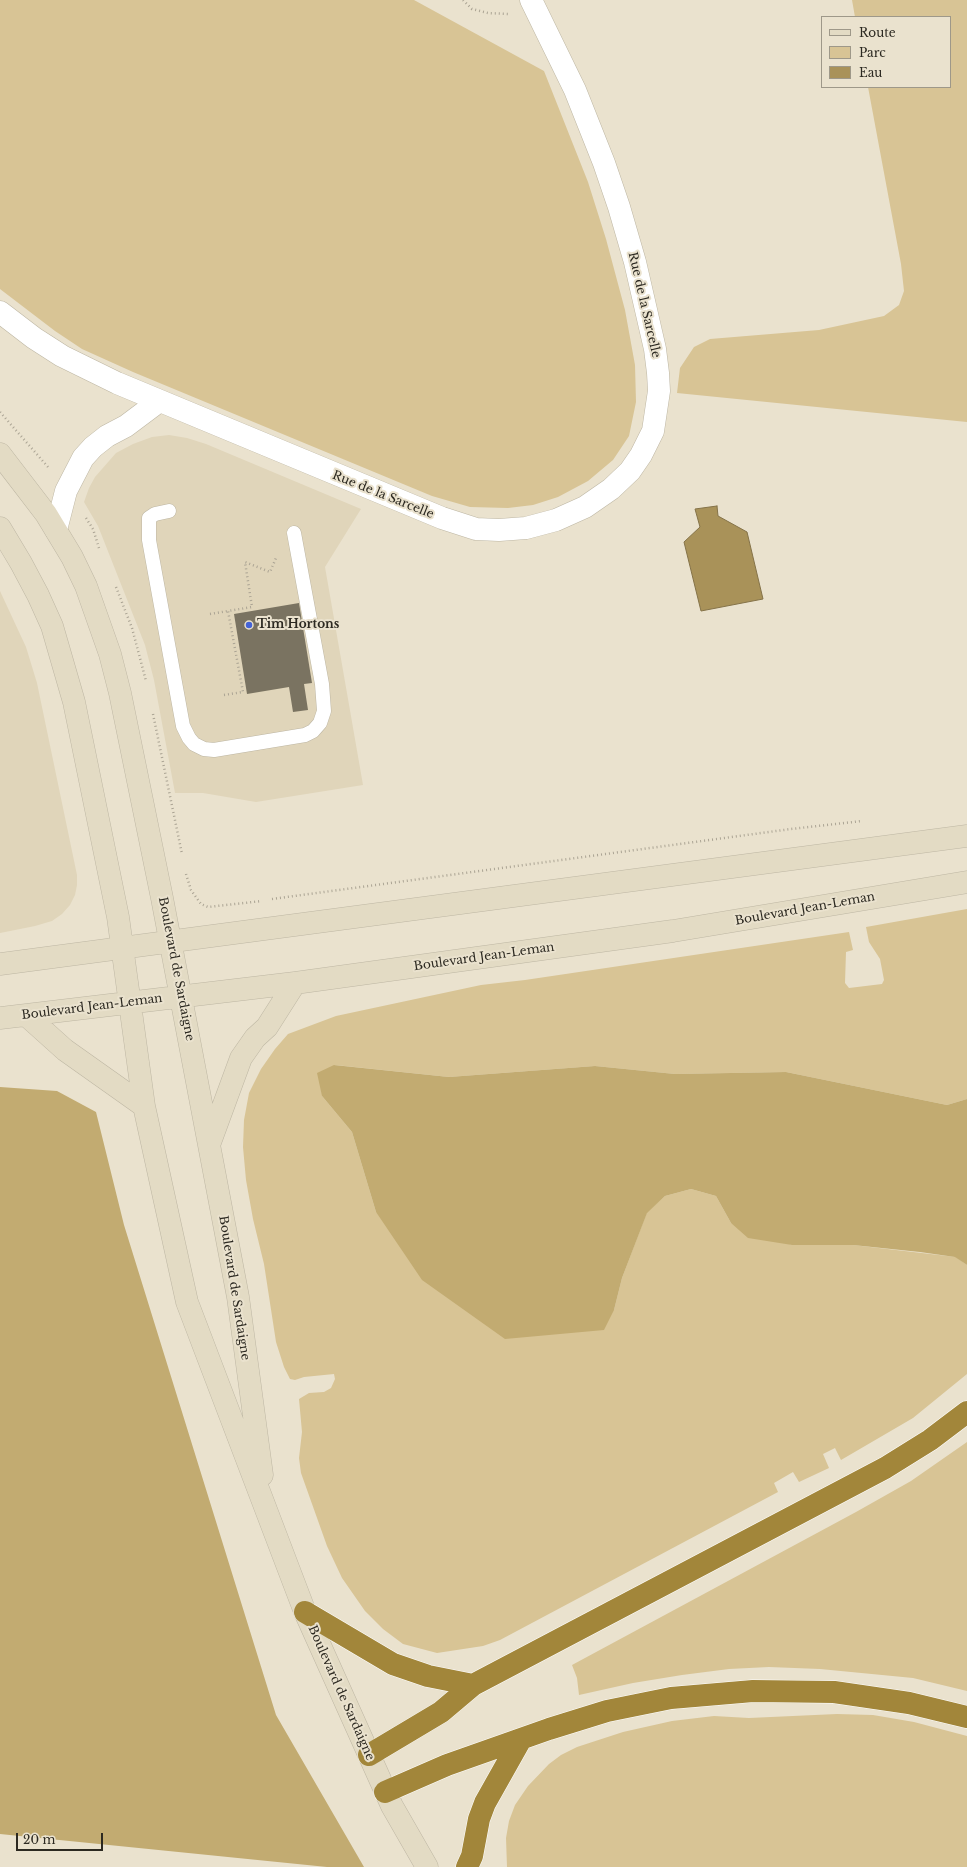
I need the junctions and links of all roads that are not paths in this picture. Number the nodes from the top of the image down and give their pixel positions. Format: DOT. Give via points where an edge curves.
graph roads {
  1 [pos="531,0"];
  2 [pos="0,312"];
  3 [pos="158,402"];
  4 [pos="0,454"];
  5 [pos="169,511"];
  6 [pos="0,528"];
  7 [pos="56,530"];
  8 [pos="294,533"];
  9 [pos="967,836"];
  10 [pos="967,882"];
  11 [pos="171,942"];
  12 [pos="122,948"];
  13 [pos="0,964"];
  14 [pos="295,983"];
  15 [pos="181,997"];
  16 [pos="129,1002"];
  17 [pos="26,1015"];
  18 [pos="0,1018"];
  19 [pos="144,1106"];
  20 [pos="209,1146"];
  21 [pos="967,1412"];
  22 [pos="268,1514"];
  23 [pos="305,1612"];
  24 [pos="474,1685"];
  25 [pos="967,1717"];
  26 [pos="521,1739"];
  27 [pos="369,1754"];
  28 [pos="385,1792"];
  29 [pos="427,1867"];
  30 [pos="467,1867"];
  1 -- 3 [label="street, Rue de la Sarcelle" via="575,90 604,163 635,262 655,349 658,391 653,431 630,471 586,507 556,520 526,528 476,529 420,510"];
  2 -- 3 [label="street, Rue de la Sarcelle" via="62,356"];
  3 -- 7 [label="street" via="126,426 107,436 83,458 66,490"];
  4 -- 7 [label="street, Boulevard de Sardaigne"];
  5 -- 8 [label="lane" via="149,518 149,540 183,726 194,744 214,750 305,735 313,732 320,723 324,711 322,684"];
  6 -- 12 [label="street, Boulevard de Sardaigne" via="38,595 62,656 74,702"];
  7 -- 11 [label="street, Boulevard de Sardaigne" via="86,586 110,654"];
  9 -- 11 [label="street"];
  10 -- 14 [label="street, Boulevard Jean-Leman" via="673,931"];
  11 -- 12 [label="street"];
  11 -- 15 [label="street, Boulevard de Sardaigne"];
  12 -- 13 [label="street"];
  12 -- 16 [label="street, Boulevard de Sardaigne"];
  14 -- 15 [label="street, Boulevard Jean-Leman"];
  14 -- 20 [label="street" via="267,1026 241,1058"];
  15 -- 16 [label="street, Boulevard Jean-Leman"];
  15 -- 20 [label="street, Boulevard de Sardaigne"];
  16 -- 17 [label="street, Boulevard Jean-Leman"];
  16 -- 19 [label="street, Boulevard de Sardaigne"];
  17 -- 18 [label="street, Boulevard Jean-Leman"];
  17 -- 19 [label="street" via="65,1050"];
  19 -- 22 [label="street, Boulevard de Sardaigne" via="187,1302"];
  20 -- 22 [label="street, Boulevard de Sardaigne" via="238,1297"];
  21 -- 24 [label="highway" via="930,1440 885,1468"];
  22 -- 23 [label="street, Boulevard de Sardaigne"];
  23 -- 24 [label="highway" via="393,1664 428,1676"];
  23 -- 27 [label="street, Boulevard de Sardaigne"];
  24 -- 27 [label="highway" via="442,1712"];
  25 -- 26 [label="highway" via="874,1697 834,1692 753,1691 671,1698 636,1704 582,1718"];
  26 -- 28 [label="highway" via="447,1765"];
  26 -- 30 [label="highway" via="479,1819 472,1856"];
  27 -- 28 [label="street, Boulevard de Sardaigne"];
  28 -- 29 [label="street, Boulevard de Sardaigne"];
}
